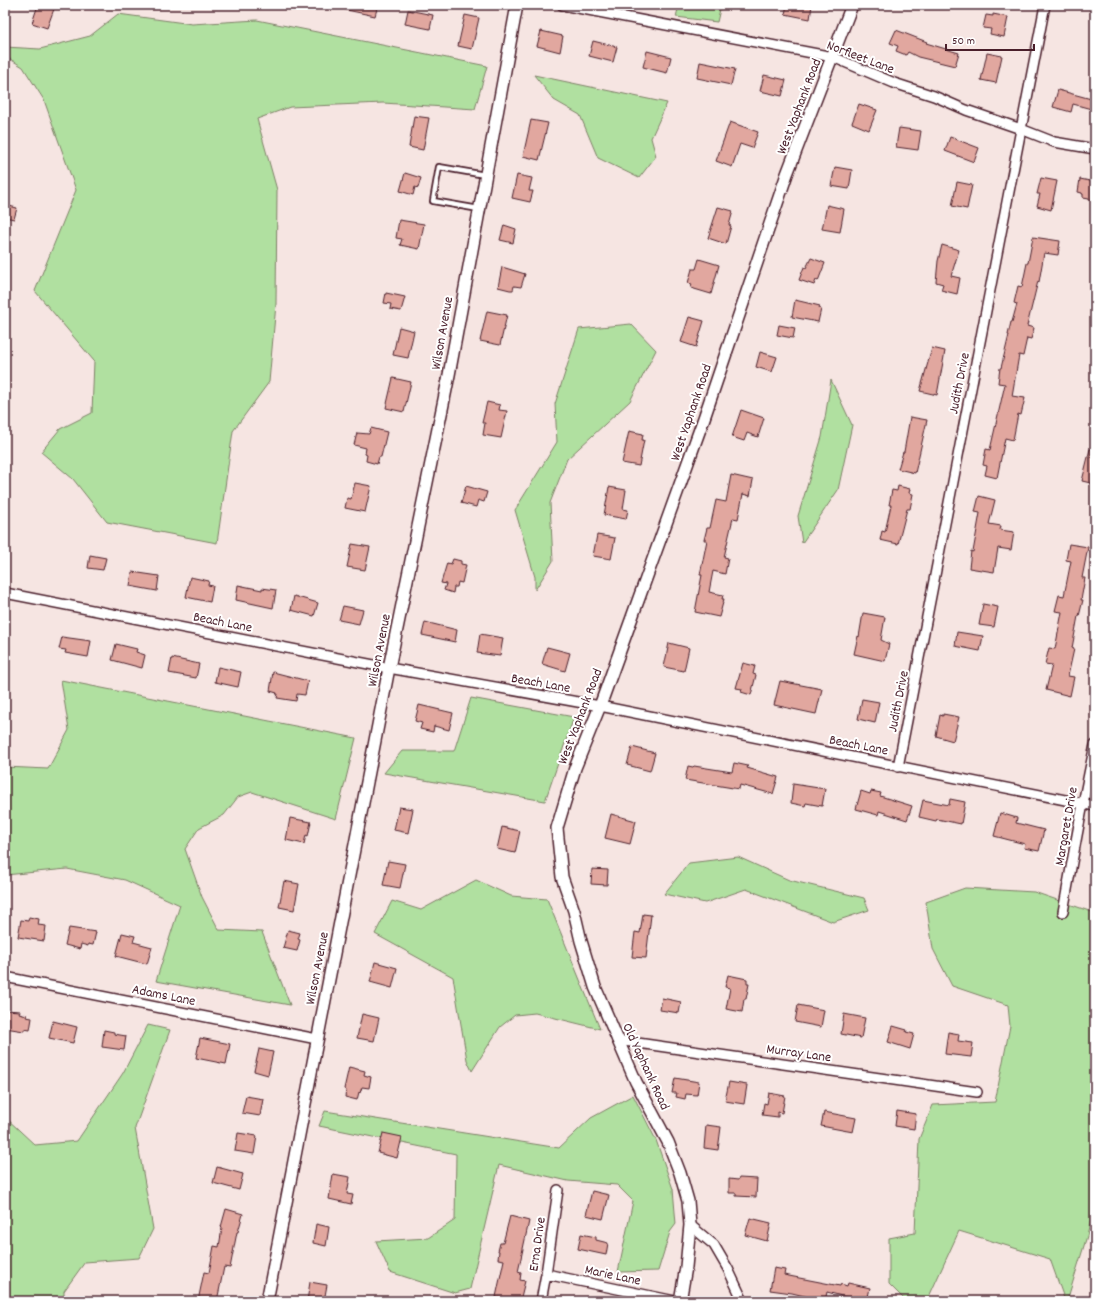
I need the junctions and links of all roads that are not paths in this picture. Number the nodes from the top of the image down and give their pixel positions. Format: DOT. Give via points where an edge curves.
graph roads {
  1 [pos="517,5"];
  2 [pos="562,5"];
  3 [pos="852,5"];
  4 [pos="1045,5"];
  5 [pos="833,57"];
  6 [pos="1021,129"];
  7 [pos="1095,149"];
  8 [pos="486,176"];
  9 [pos="479,209"];
  10 [pos="5,593"];
  11 [pos="389,668"];
  12 [pos="600,706"];
  13 [pos="1095,745"];
  14 [pos="898,767"];
  15 [pos="1082,804"];
  16 [pos="1095,806"];
  17 [pos="557,828"];
  18 [pos="1063,912"];
  19 [pos="5,977"];
  20 [pos="317,1039"];
  21 [pos="617,1040"];
  22 [pos="977,1092"];
  23 [pos="558,1190"];
  24 [pos="690,1225"];
  25 [pos="546,1274"];
  26 [pos="267,1301"];
  27 [pos="541,1301"];
  28 [pos="675,1301"];
  29 [pos="680,1301"];
  30 [pos="743,1301"];
  1 -- 8 [label="street, Wilson Avenue"];
  2 -- 5 [label="street, Norfleet Lane"];
  3 -- 5 [label="street, West Yaphank Road"];
  4 -- 6 [label="street, Judith Drive"];
  5 -- 6 [label="street, Norfleet Lane" via="894,83"];
  5 -- 12 [label="street, West Yaphank Road" via="787,174 704,418"];
  6 -- 7 [label="street, Norfleet Lane" via="1054,142"];
  6 -- 14 [label="street, Judith Drive"];
  8 -- 9 [label="street, Wilson Avenue"];
  8 -- 9 [label="lane" via="439,167 433,201"];
  9 -- 11 [label="street, Wilson Avenue" via="449,375"];
  10 -- 11 [label="street, Beach Lane"];
  11 -- 12 [label="street, Beach Lane"];
  11 -- 20 [label="street, Wilson Avenue"];
  12 -- 14 [label="street, Beach Lane"];
  12 -- 17 [label="street, West Yaphank Road" via="575,768"];
  13 -- 15 [label="street, Margaret Drive"];
  14 -- 15 [label="street, Beach Lane"];
  15 -- 16 [label="street, Beach Lane"];
  15 -- 18 [label="street, Margaret Drive"];
  17 -- 21 [label="street, Old Yaphank Road" via="562,877 574,911 580,941 595,987"];
  19 -- 20 [label="street, Adams Lane"];
  20 -- 26 [label="street, Wilson Avenue"];
  21 -- 22 [label="street, Murray Lane"];
  21 -- 24 [label="street, Old Yaphank Road" via="668,1142 680,1172 688,1201"];
  23 -- 25 [label="street, Erna Drive"];
  24 -- 29 [label="street, Old Yaphank Road"];
  24 -- 30 [label="street" via="714,1246"];
  25 -- 27 [label="street, Erna Drive"];
  25 -- 28 [label="street, Marie Lane"];
}
